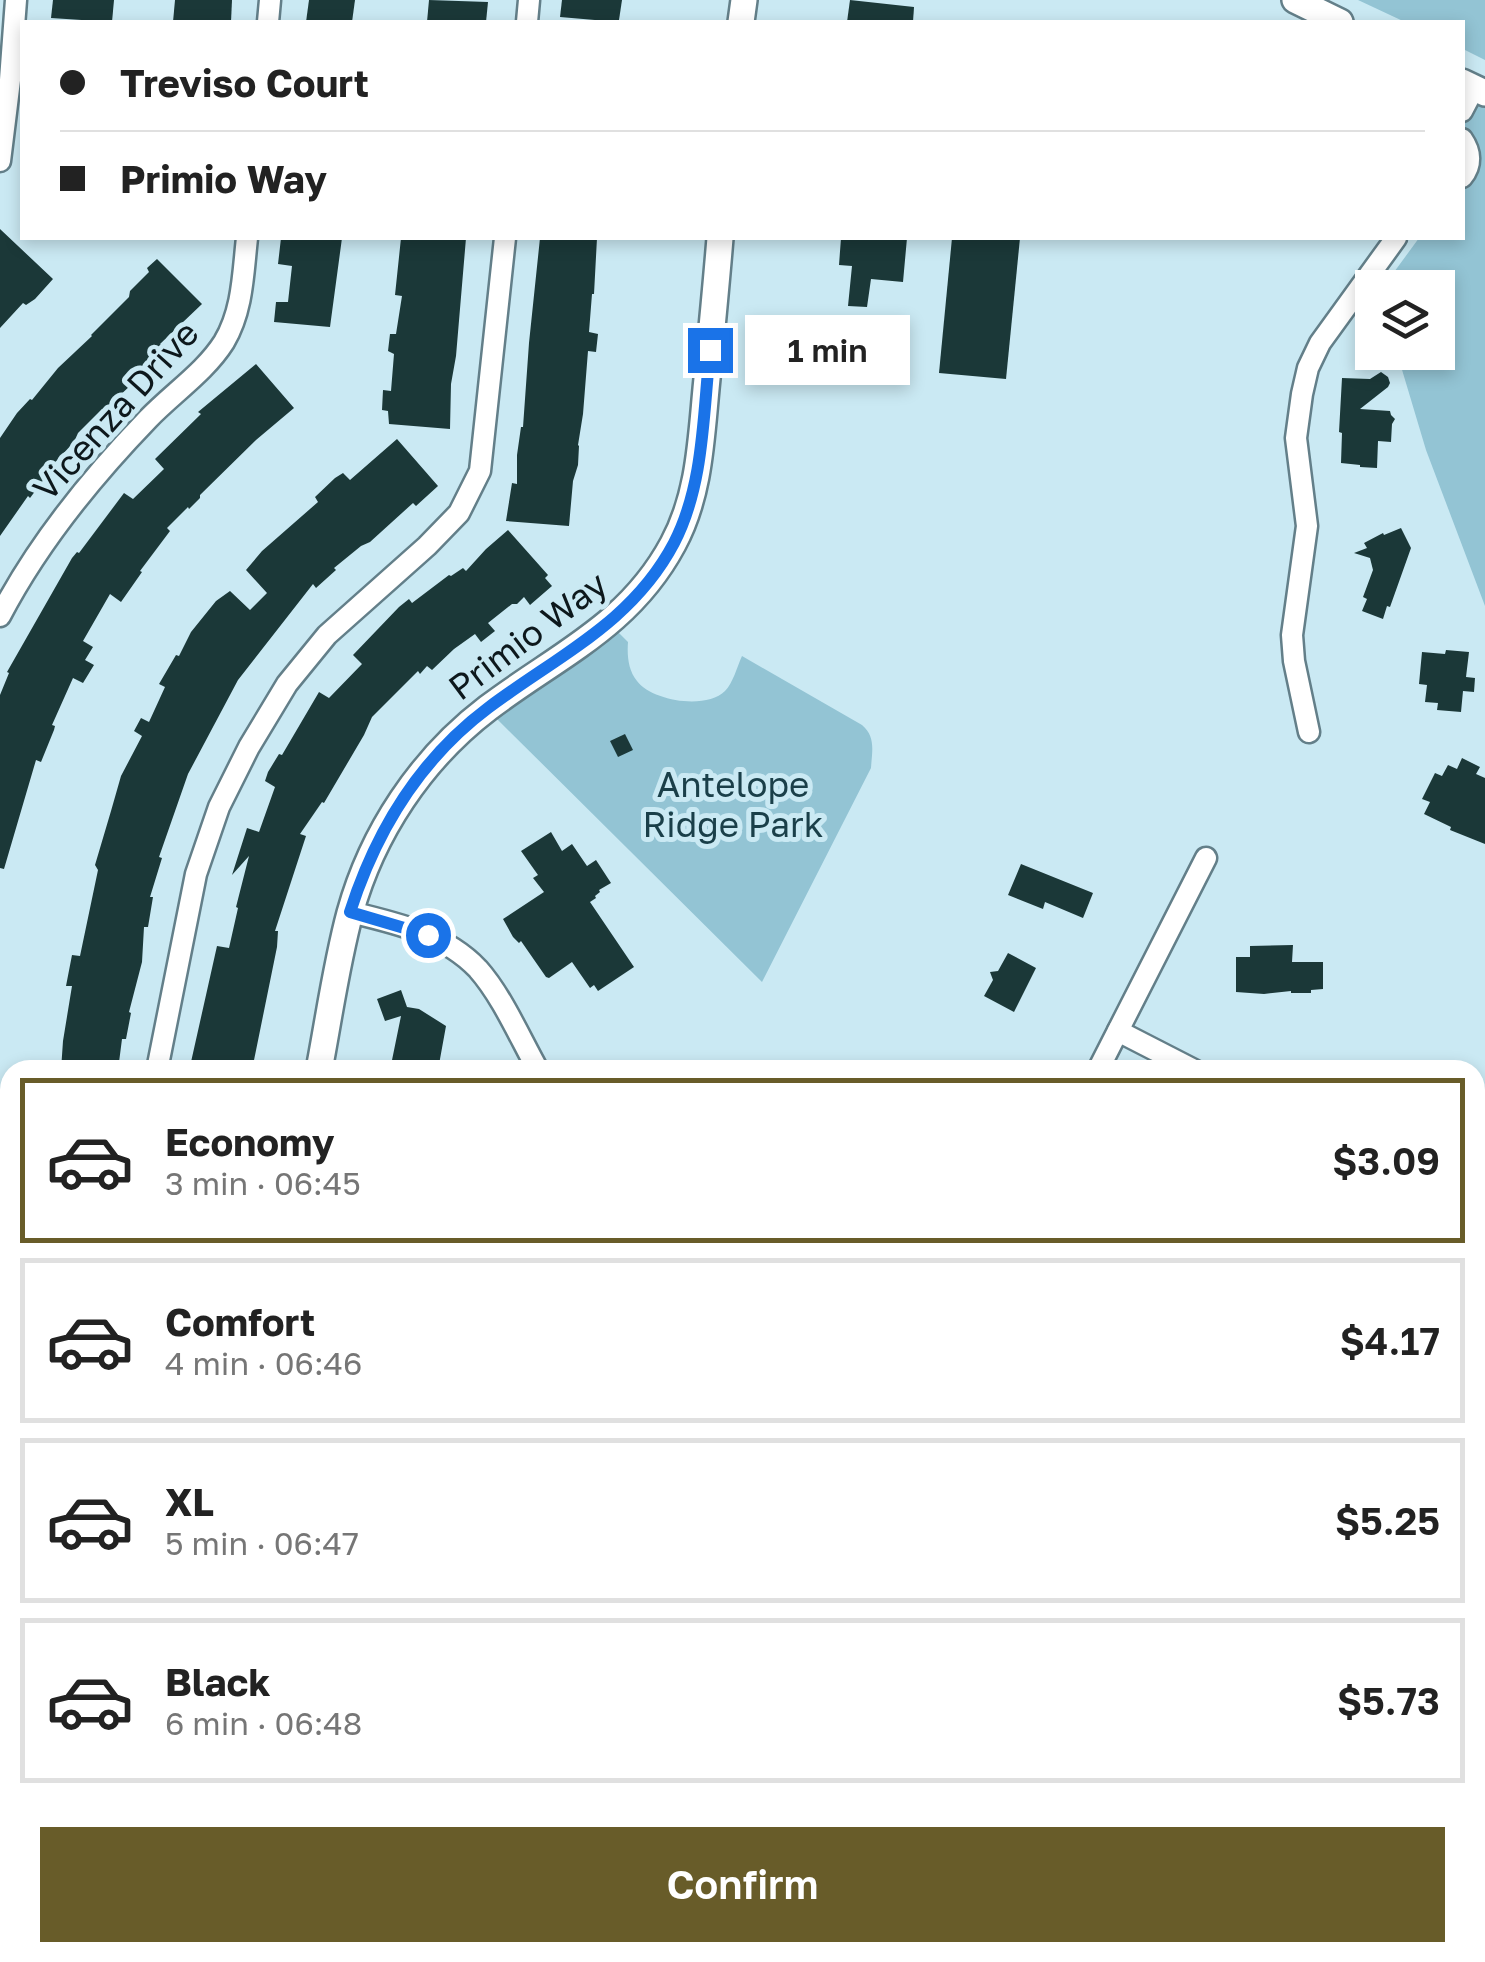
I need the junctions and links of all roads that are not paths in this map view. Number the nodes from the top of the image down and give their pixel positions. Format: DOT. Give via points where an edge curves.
graph roads {
  1 [pos="16,0"];
  2 [pos="1295,0"];
  3 [pos="1336,20"];
  4 [pos="1465,144"];
  5 [pos="0,161"];
  6 [pos="1465,171"];
  7 [pos="247,240"];
  8 [pos="506,240"];
  9 [pos="720,240"];
  10 [pos="1395,240"];
  11 [pos="0,616"];
  12 [pos="1310,732"];
  13 [pos="1206,858"];
  14 [pos="350,912"];
  15 [pos="1118,1031"];
  16 [pos="159,1060"];
  17 [pos="320,1060"];
  18 [pos="532,1060"];
  19 [pos="1103,1060"];
  20 [pos="1175,1060"];
  1 -- 5 [label="street"];
  2 -- 3 [label="street"];
  4 -- 6 [label="street"];
  7 -- 11 [label="street, Vicenza Drive" via="241,297 224,342 73,504"];
  8 -- 16 [label="street" via="480,472 459,514 328,635 249,746 196,874"];
  9 -- 14 [label="street, Primio Way" via="699,463 672,547 622,613 480,714 428,764 388,823"];
  10 -- 12 [label="street" via="1314,353 1302,394 1296,438 1307,526 1292,635"];
  13 -- 15 [label="street"];
  14 -- 17 [label="street, Primio Way"];
  14 -- 18 [label="street" via="428,935 464,957 491,986"];
  15 -- 19 [label="street"];
  15 -- 20 [label="street"];
}
